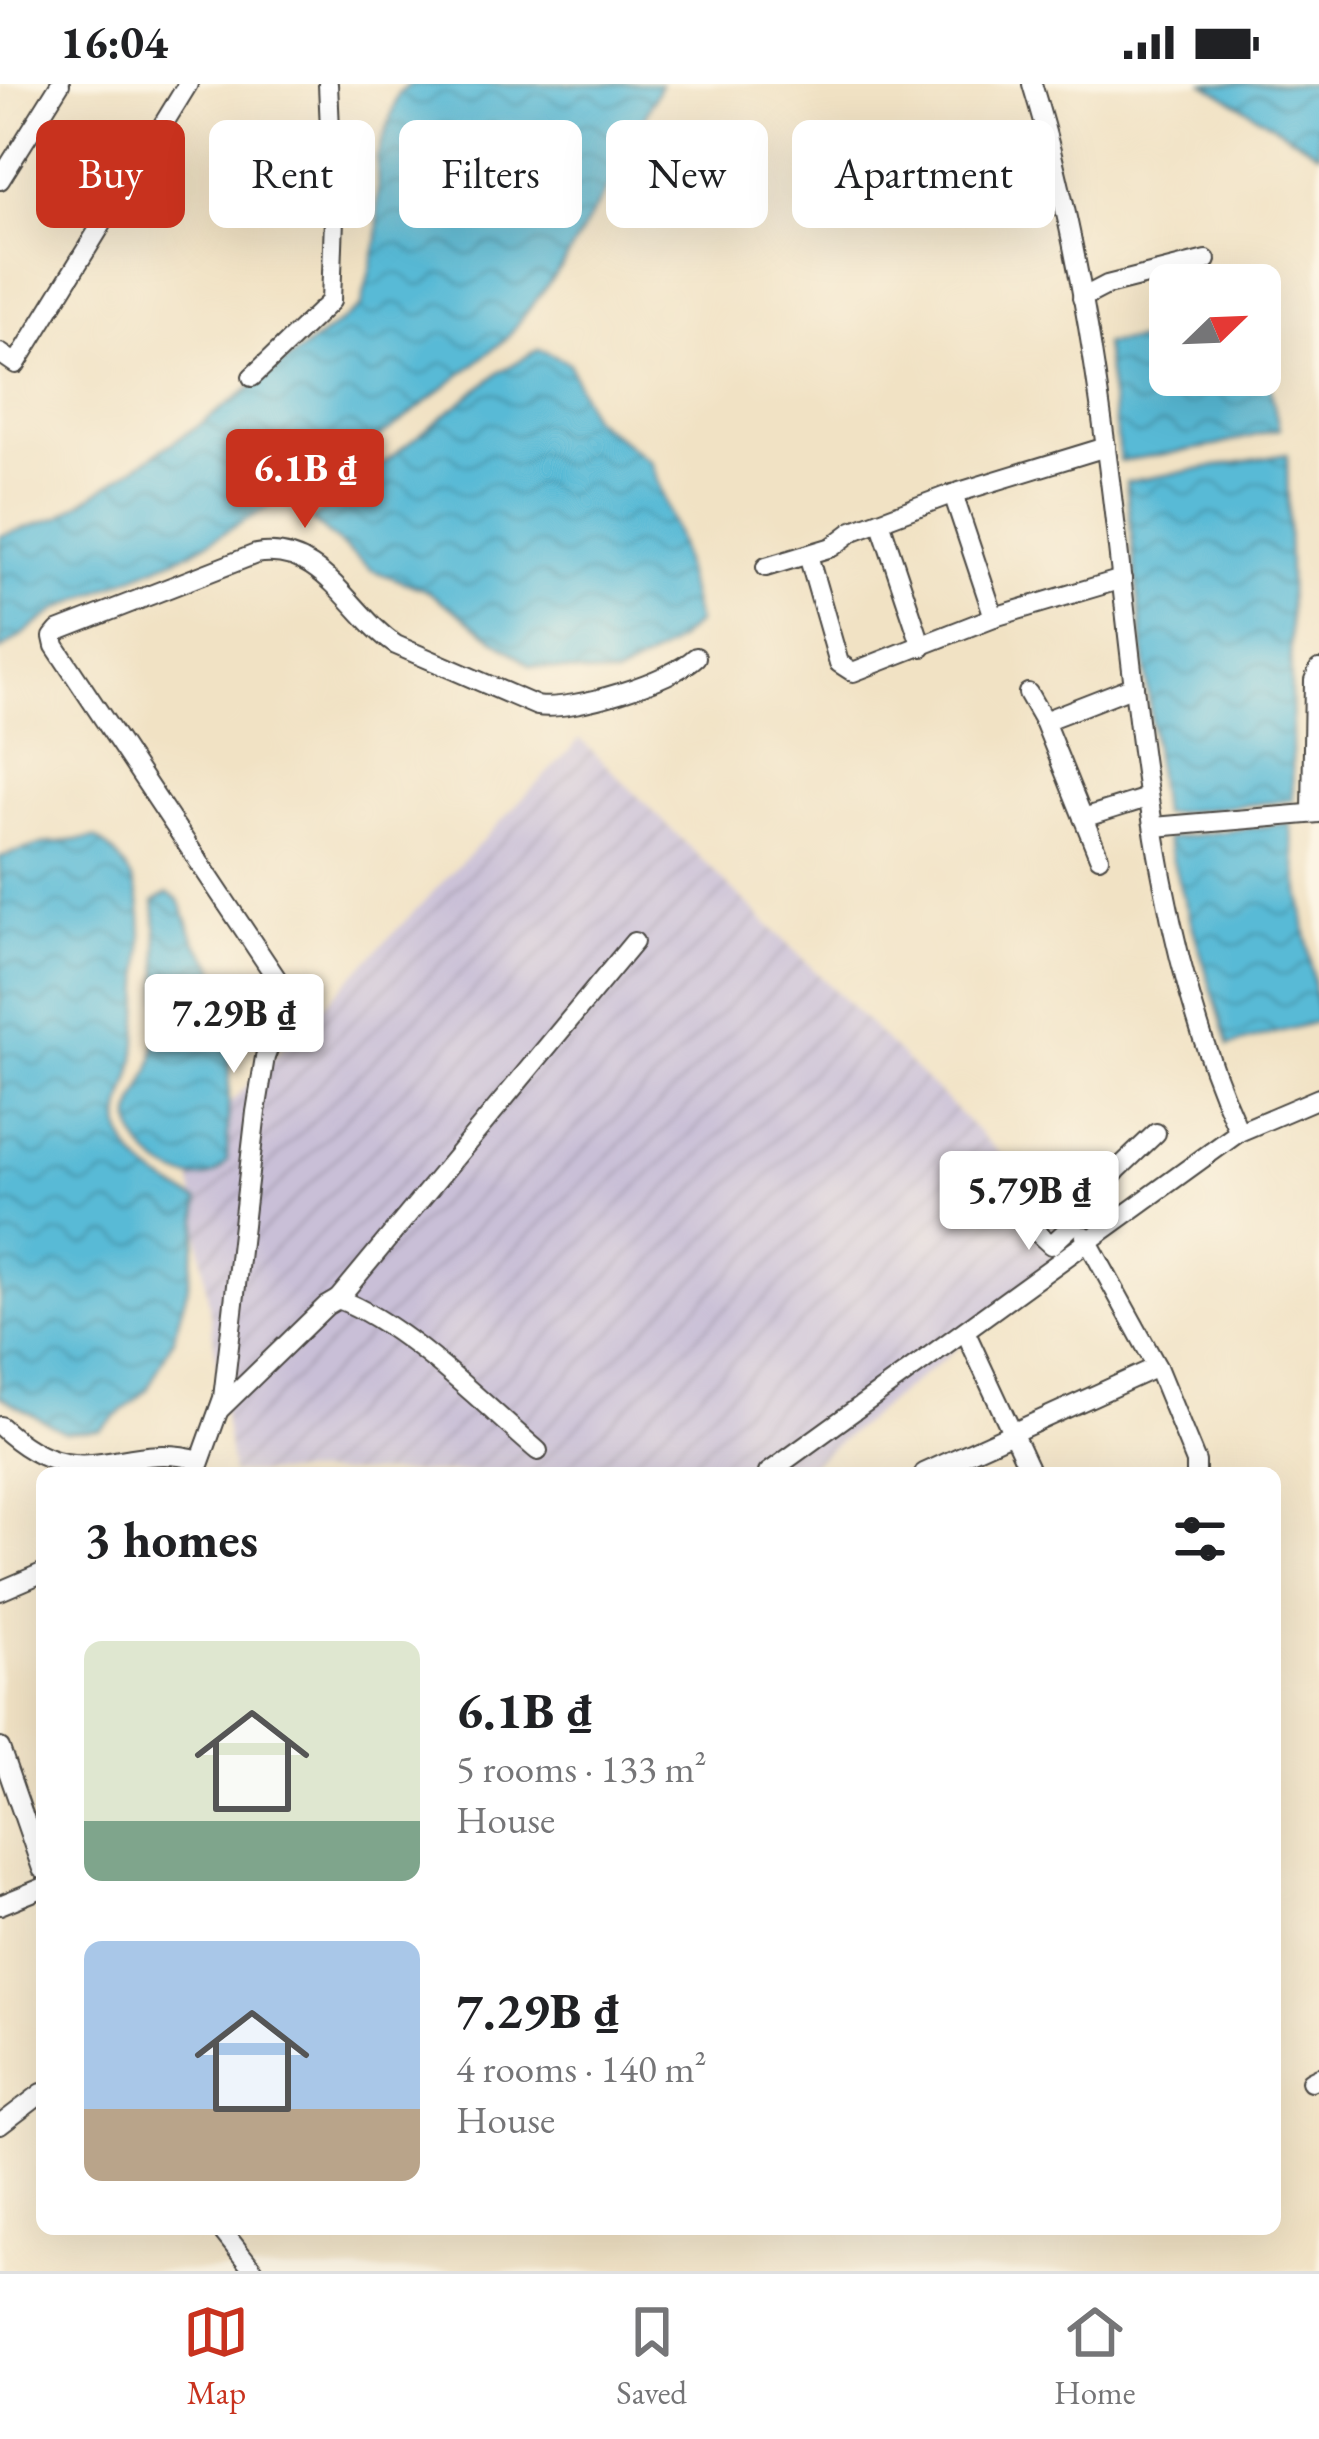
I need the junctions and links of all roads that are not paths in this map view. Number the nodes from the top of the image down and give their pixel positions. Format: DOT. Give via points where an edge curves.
graph roads {
  1 [pos="60,84"];
  2 [pos="188,84"];
  3 [pos="328,84"];
  4 [pos="1032,84"];
  5 [pos="0,180"];
  6 [pos="1206,260"];
  7 [pos="1082,298"];
  8 [pos="0,353"];
  9 [pos="252,377"];
  10 [pos="1106,447"];
  11 [pos="953,494"];
  12 [pos="880,521"];
  13 [pos="808,554"];
  14 [pos="766,567"];
  15 [pos="1122,579"];
  16 [pos="994,617"];
  17 [pos="922,647"];
  18 [pos="696,657"];
  19 [pos="1319,669"];
  20 [pos="1134,686"];
  21 [pos="1028,693"];
  22 [pos="1044,721"];
  23 [pos="1317,743"];
  24 [pos="1147,798"];
  25 [pos="1316,813"];
  26 [pos="1082,818"];
  27 [pos="1154,827"];
  28 [pos="1099,857"];
  29 [pos="634,942"];
  30 [pos="1319,1098"];
  31 [pos="1156,1132"];
  32 [pos="1239,1132"];
  33 [pos="1118,1169"];
  34 [pos="1149,1199"];
  35 [pos="1016,1213"];
  36 [pos="1075,1223"];
  37 [pos="1090,1242"];
  38 [pos="338,1299"];
  39 [pos="966,1333"];
  40 [pos="1157,1366"];
  41 [pos="219,1410"];
  42 [pos="0,1426"];
  43 [pos="1012,1433"];
  44 [pos="538,1451"];
  45 [pos="198,1467"];
  46 [pos="776,1467"];
  47 [pos="937,1467"];
  48 [pos="1028,1467"];
  49 [pos="1196,1467"];
  50 [pos="36,1576"];
  51 [pos="0,1591"];
  52 [pos="0,1748"];
  53 [pos="35,1822"];
  54 [pos="36,1890"];
  55 [pos="0,1905"];
  56 [pos="36,2098"];
  57 [pos="0,2125"];
  58 [pos="230,2235"];
  59 [pos="254,2271"];
  1 -- 5 [label="street"];
  2 -- 8 [label="street" via="16,364"];
  3 -- 9 [label="street" via="331,301"];
  4 -- 7 [label="street"];
  6 -- 7 [label="street"];
  7 -- 10 [label="street"];
  10 -- 11 [label="street"];
  10 -- 15 [label="street"];
  11 -- 12 [label="street"];
  11 -- 16 [label="street"];
  12 -- 13 [label="street"];
  12 -- 17 [label="street"];
  13 -- 14 [label="street"];
  13 -- 17 [label="street" via="843,669"];
  15 -- 16 [label="street"];
  15 -- 20 [label="street"];
  16 -- 17 [label="street"];
  18 -- 41 [label="street" via="680,673 590,702 537,706 396,645 333,580 276,550 53,637 283,988 256,1112"];
  19 -- 23 [label="street"];
  20 -- 22 [label="street"];
  20 -- 24 [label="street"];
  21 -- 22 [label="street"];
  22 -- 26 [label="street"];
  23 -- 25 [label="street"];
  24 -- 26 [label="street"];
  24 -- 27 [label="street"];
  25 -- 27 [label="street"];
  26 -- 28 [label="street"];
  27 -- 32 [label="street" via="1180,966"];
  29 -- 38 [label="street"];
  30 -- 32 [label="street"];
  31 -- 33 [label="street"];
  32 -- 34 [label="street"];
  33 -- 34 [label="street"];
  33 -- 36 [label="street"];
  34 -- 37 [label="street"];
  35 -- 36 [label="street" via="1046,1244"];
  36 -- 37 [label="street"];
  37 -- 39 [label="street"];
  37 -- 40 [label="street"];
  38 -- 41 [label="street"];
  38 -- 44 [label="street" via="416,1348"];
  39 -- 43 [label="street"];
  39 -- 46 [label="street"];
  40 -- 43 [label="street"];
  40 -- 49 [label="street"];
  41 -- 45 [label="street"];
  42 -- 45 [label="street" via="23,1448 61,1464 179,1454"];
  43 -- 47 [label="street"];
  43 -- 48 [label="street"];
  50 -- 51 [label="street"];
  52 -- 53 [label="street"];
  54 -- 55 [label="street"];
  56 -- 57 [label="street"];
  58 -- 59 [label="street"];
}
